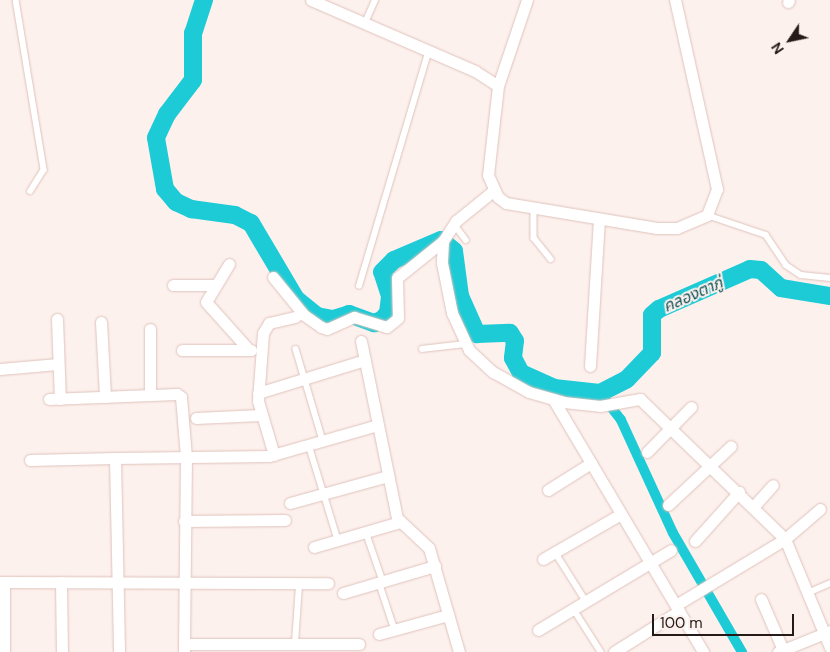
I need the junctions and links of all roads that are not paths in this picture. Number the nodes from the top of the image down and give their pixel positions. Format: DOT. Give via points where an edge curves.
graph roads {
  1 [pos="16,0"];
  2 [pos="311,0"];
  3 [pos="376,0"];
  4 [pos="527,0"];
  5 [pos="675,0"];
  6 [pos="364,25"];
  7 [pos="428,53"];
  8 [pos="498,86"];
  9 [pos="31,191"];
  10 [pos="493,191"];
  11 [pos="534,208"];
  12 [pos="707,215"];
  13 [pos="599,220"];
  14 [pos="454,224"];
  15 [pos="466,240"];
  16 [pos="443,242"];
  17 [pos="551,259"];
  18 [pos="229,264"];
  19 [pos="273,277"];
  20 [pos="830,278"];
  21 [pos="173,285"];
  22 [pos="214,285"];
  23 [pos="359,286"];
  24 [pos="295,317"];
  25 [pos="57,319"];
  26 [pos="101,322"];
  27 [pos="150,329"];
  28 [pos="361,341"];
  29 [pos="465,344"];
  30 [pos="296,349"];
  31 [pos="422,349"];
  32 [pos="182,350"];
  33 [pos="255,350"];
  34 [pos="365,360"];
  35 [pos="58,364"];
  36 [pos="590,366"];
  37 [pos="0,368"];
  38 [pos="305,378"];
  39 [pos="258,393"];
  40 [pos="150,395"];
  41 [pos="105,397"];
  42 [pos="553,399"];
  43 [pos="691,406"];
  44 [pos="260,415"];
  45 [pos="196,418"];
  46 [pos="378,425"];
  47 [pos="671,428"];
  48 [pos="323,441"];
  49 [pos="310,445"];
  50 [pos="731,446"];
  51 [pos="647,452"];
  52 [pos="274,455"];
  53 [pos="186,456"];
  54 [pos="115,458"];
  55 [pos="30,460"];
  56 [pos="591,464"];
  57 [pos="710,465"];
  58 [pos="388,476"];
  59 [pos="773,485"];
  60 [pos="548,490"];
  61 [pos="739,492"];
  62 [pos="324,494"];
  63 [pos="290,503"];
  64 [pos="668,504"];
  65 [pos="754,506"];
  66 [pos="820,508"];
  67 [pos="621,514"];
  68 [pos="184,520"];
  69 [pos="285,520"];
  70 [pos="400,522"];
  71 [pos="366,532"];
  72 [pos="785,539"];
  73 [pos="338,540"];
  74 [pos="696,541"];
  75 [pos="314,547"];
  76 [pos="671,550"];
  77 [pos="555,552"];
  78 [pos="543,559"];
  79 [pos="650,562"];
  80 [pos="435,566"];
  81 [pos="183,581"];
  82 [pos="2,582"];
  83 [pos="61,582"];
  84 [pos="381,582"];
  85 [pos="328,583"];
  86 [pos="830,583"];
  87 [pos="119,584"];
  88 [pos="299,586"];
  89 [pos="808,592"];
  90 [pos="343,593"];
  91 [pos="761,599"];
  92 [pos="586,601"];
  93 [pos="573,608"];
  94 [pos="677,608"];
  95 [pos="448,615"];
  96 [pos="396,630"];
  97 [pos="538,630"];
  98 [pos="827,632"];
  99 [pos="379,634"];
  100 [pos="360,644"];
  101 [pos="293,646"];
  102 [pos="830,647"];
  103 [pos="184,648"];
  104 [pos="781,651"];
  105 [pos="4,652"];
  106 [pos="62,652"];
  107 [pos="120,652"];
  108 [pos="459,652"];
  109 [pos="601,652"];
  110 [pos="614,652"];
  111 [pos="702,652"];
  1 -- 9 [label="lane" via="44,170"];
  2 -- 6 [label="street"];
  3 -- 6 [label="lane"];
  4 -- 8 [label="street"];
  5 -- 12 [label="street" via="717,189"];
  6 -- 7 [label="street"];
  7 -- 8 [label="street" via="475,71"];
  7 -- 23 [label="lane"];
  8 -- 10 [label="street" via="488,175"];
  10 -- 11 [label="street" via="506,203"];
  10 -- 14 [label="street"];
  11 -- 13 [label="street"];
  11 -- 17 [label="lane" via="534,238"];
  12 -- 13 [label="street" via="677,228"];
  12 -- 20 [label="lane" via="766,235 786,265 801,275"];
  13 -- 36 [label="street"];
  14 -- 15 [label="lane"];
  14 -- 16 [label="street"];
  16 -- 19 [label="street" via="397,278 398,318 387,327 354,317 327,329 320,327 304,315"];
  16 -- 29 [label="street" via="442,263 452,313"];
  18 -- 22 [label="street"];
  21 -- 22 [label="street"];
  22 -- 33 [label="street" via="206,302"];
  24 -- 33 [label="street" via="264,328"];
  25 -- 35 [label="street"];
  26 -- 41 [label="street"];
  27 -- 40 [label="street"];
  28 -- 34 [label="street"];
  29 -- 31 [label="lane"];
  29 -- 42 [label="street" via="493,372 529,392"];
  30 -- 38 [label="lane"];
  32 -- 33 [label="street"];
  33 -- 39 [label="street"];
  34 -- 38 [label="street"];
  34 -- 46 [label="street"];
  35 -- 37 [label="street"];
  35 -- 41 [label="street" via="54,399"];
  38 -- 39 [label="street"];
  38 -- 48 [label="lane"];
  39 -- 44 [label="street"];
  40 -- 41 [label="street"];
  40 -- 53 [label="street" via="180,397"];
  42 -- 47 [label="street" via="600,406 640,399"];
  42 -- 56 [label="street"];
  43 -- 47 [label="street"];
  44 -- 45 [label="street"];
  44 -- 52 [label="street"];
  46 -- 48 [label="street"];
  46 -- 58 [label="street"];
  47 -- 51 [label="street"];
  47 -- 57 [label="street"];
  48 -- 49 [label="street"];
  49 -- 52 [label="street"];
  49 -- 62 [label="lane"];
  50 -- 57 [label="street"];
  52 -- 53 [label="street"];
  53 -- 54 [label="street"];
  53 -- 68 [label="street"];
  54 -- 55 [label="street"];
  54 -- 87 [label="street"];
  56 -- 60 [label="street"];
  56 -- 67 [label="street"];
  57 -- 61 [label="street"];
  57 -- 64 [label="street"];
  58 -- 62 [label="street"];
  58 -- 70 [label="street"];
  59 -- 65 [label="street"];
  61 -- 65 [label="street"];
  61 -- 74 [label="street"];
  62 -- 63 [label="street"];
  62 -- 73 [label="lane"];
  65 -- 72 [label="street"];
  66 -- 72 [label="street"];
  67 -- 77 [label="street"];
  67 -- 79 [label="street"];
  68 -- 69 [label="street"];
  68 -- 81 [label="street"];
  70 -- 71 [label="street"];
  70 -- 80 [label="street" via="425,541"];
  71 -- 73 [label="street"];
  71 -- 84 [label="lane"];
  72 -- 89 [label="street"];
  72 -- 94 [label="street"];
  73 -- 75 [label="street"];
  76 -- 79 [label="street"];
  77 -- 78 [label="street"];
  77 -- 92 [label="lane"];
  79 -- 92 [label="street"];
  79 -- 94 [label="street"];
  80 -- 84 [label="street"];
  80 -- 95 [label="street"];
  81 -- 87 [label="street"];
  81 -- 88 [label="street"];
  81 -- 103 [label="street"];
  82 -- 83 [label="street"];
  82 -- 105 [label="street"];
  83 -- 87 [label="street"];
  83 -- 106 [label="street"];
  84 -- 90 [label="street"];
  84 -- 96 [label="lane"];
  85 -- 88 [label="street"];
  86 -- 89 [label="lane"];
  87 -- 107 [label="street"];
  88 -- 101 [label="lane"];
  89 -- 98 [label="street"];
  91 -- 104 [label="street"];
  92 -- 93 [label="street"];
  93 -- 97 [label="street"];
  93 -- 109 [label="lane"];
  94 -- 110 [label="street"];
  94 -- 111 [label="street"];
  95 -- 96 [label="street"];
  95 -- 108 [label="street"];
  96 -- 99 [label="street"];
  98 -- 102 [label="street"];
  98 -- 104 [label="street"];
  100 -- 101 [label="street"];
  101 -- 103 [label="street"];
}
